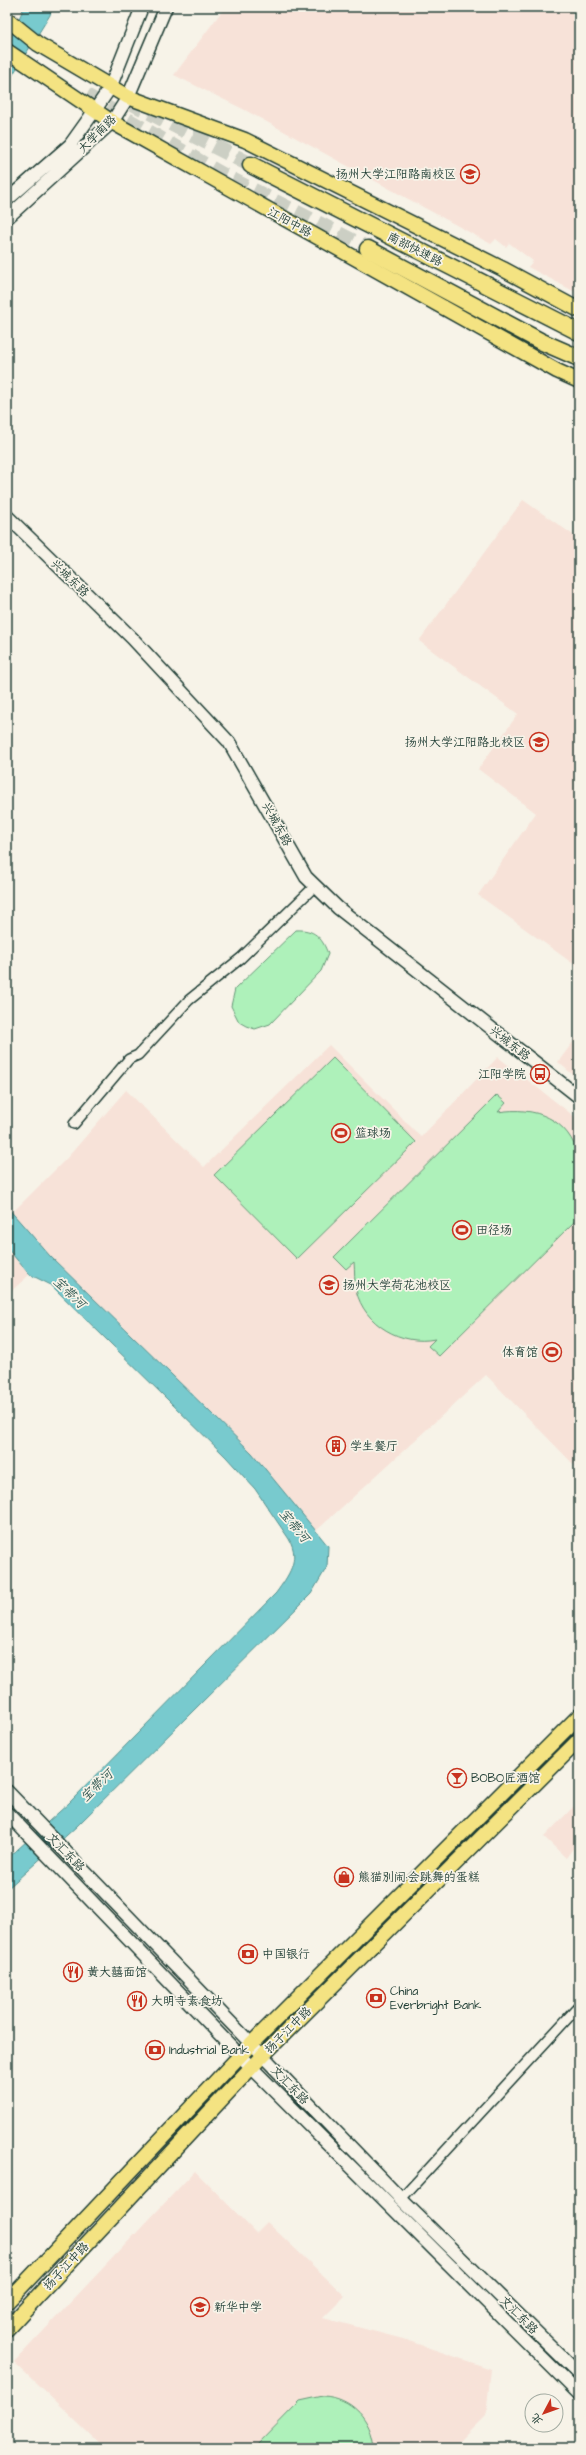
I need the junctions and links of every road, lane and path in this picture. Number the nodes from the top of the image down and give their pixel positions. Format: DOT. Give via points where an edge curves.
graph roads {
  1 [pos="142,7"];
  2 [pos="166,7"];
  3 [pos="9,21"];
  4 [pos="7,51"];
  5 [pos="110,88"];
  6 [pos="128,97"];
  7 [pos="96,110"];
  8 [pos="112,122"];
  9 [pos="251,165"];
  10 [pos="7,200"];
  11 [pos="7,218"];
  12 [pos="396,240"];
  13 [pos="368,249"];
  14 [pos="579,310"];
  15 [pos="579,324"];
  16 [pos="579,332"];
  17 [pos="540,341"];
  18 [pos="579,358"];
  19 [pos="579,366"];
  20 [pos="579,381"];
  21 [pos="7,516"];
  22 [pos="314,887"];
  23 [pos="579,1098"];
  24 [pos="74,1124"];
  25 [pos="579,1716"];
  26 [pos="579,1740"];
  27 [pos="9,1793"];
  28 [pos="7,1813"];
  29 [pos="579,2006"];
  30 [pos="251,2044"];
  31 [pos="240,2056"];
  32 [pos="262,2056"];
  33 [pos="251,2067"];
  34 [pos="401,2199"];
  35 [pos="7,2302"];
  36 [pos="7,2329"];
  37 [pos="579,2374"];
  38 [pos="579,2394"];
  1 -- 5 [label="main road, 大学南路"];
  2 -- 6 [label="main road, 大学南路"];
  3 -- 5 [label="main road" via="38,44"];
  4 -- 7 [label="main road, 江阳中路"];
  5 -- 6 [label="main road"];
  5 -- 7 [label="main road, 大学南路"];
  6 -- 8 [label="main road, 大学南路"];
  6 -- 14 [label="main road" via="245,140"];
  7 -- 8 [label="main road, 江阳中路"];
  7 -- 10 [label="main road, 大学南路" via="70,144"];
  8 -- 11 [label="main road, 大学南路"];
  8 -- 20 [label="main road, 江阳中路"];
  9 -- 12 [label="highway, 南部快速路"];
  12 -- 15 [label="highway" via="436,254"];
  12 -- 16 [label="highway, 南部快速路"];
  13 -- 17 [label="highway, 南部快速路"];
  17 -- 18 [label="highway, 南部快速路"];
  17 -- 19 [label="highway"];
  21 -- 22 [label="main road, 兴城东路" via="132,638 229,742"];
  22 -- 23 [label="main road, 兴城东路"];
  22 -- 24 [label="street" via="242,958 188,1000 138,1055 129,1059"];
  25 -- 30 [label="main road, 扬子江中路"];
  26 -- 32 [label="main road, 扬子江中路"];
  27 -- 30 [label="main road, 文汇东路"];
  28 -- 31 [label="main road, 文汇东路"];
  29 -- 34 [label="street"];
  30 -- 31 [label="main road, 扬子江中路"];
  30 -- 32 [label="main road, 文汇东路"];
  31 -- 33 [label="main road, 文汇东路"];
  31 -- 35 [label="main road, 扬子江中路"];
  32 -- 33 [label="main road, 扬子江中路"];
  32 -- 34 [label="main road, 文汇东路"];
  33 -- 36 [label="main road, 扬子江中路"];
  33 -- 38 [label="main road, 文汇东路"];
  34 -- 37 [label="main road, 文汇东路"];
}
